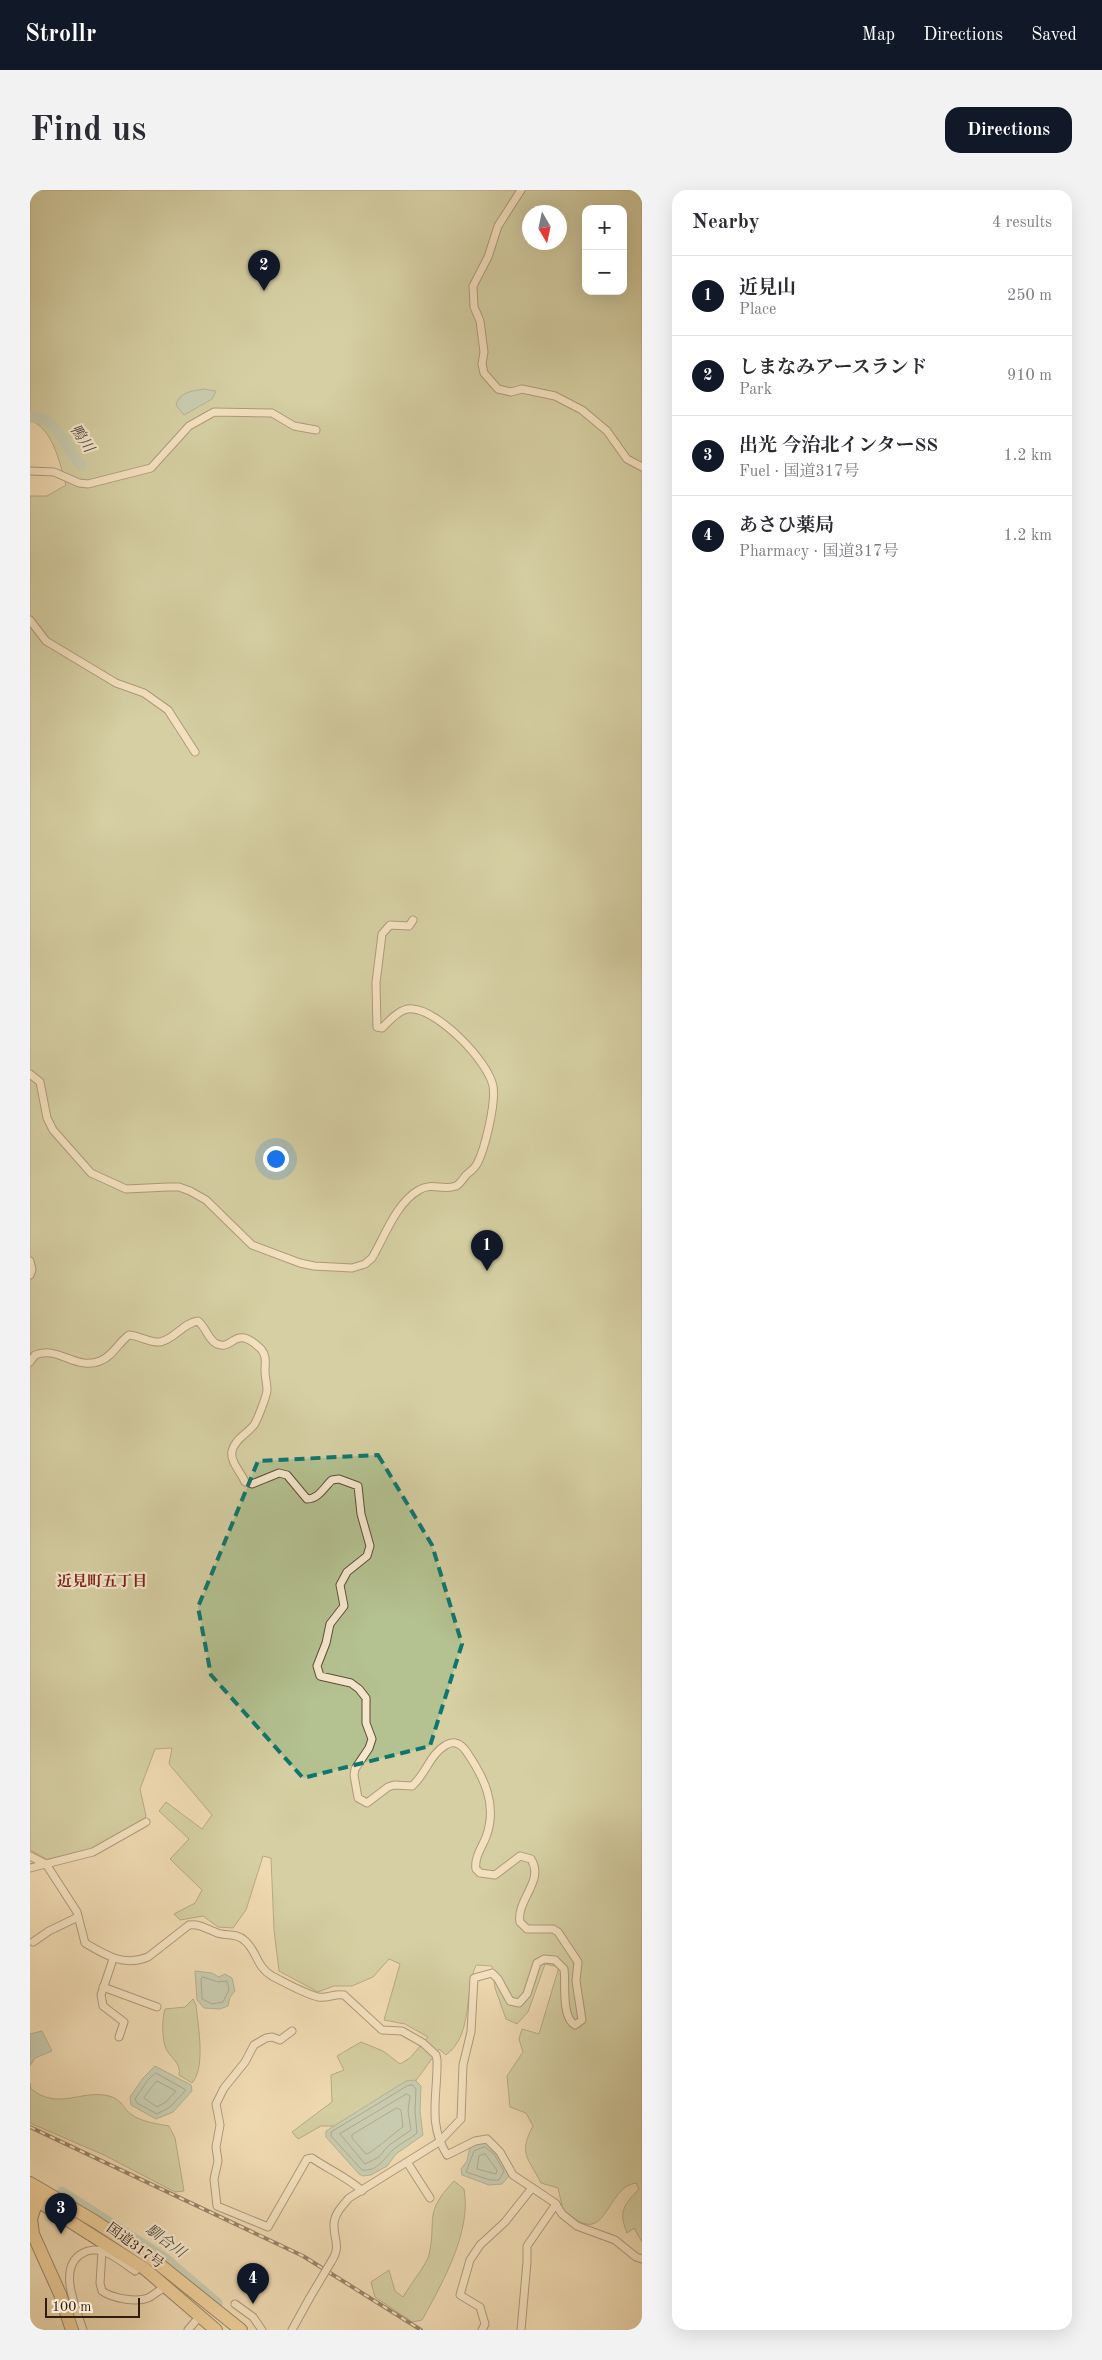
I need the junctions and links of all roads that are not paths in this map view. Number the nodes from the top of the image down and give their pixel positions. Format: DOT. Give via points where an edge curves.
graph roads {
  1 [pos="521,190"];
  2 [pos="316,430"];
  3 [pos="642,466"];
  4 [pos="30,471"];
  5 [pos="30,620"];
  6 [pos="195,752"];
  7 [pos="413,920"];
  8 [pos="30,1074"];
  9 [pos="30,1261"];
  10 [pos="30,1275"];
  11 [pos="30,1362"];
  12 [pos="146,1822"];
  13 [pos="30,1856"];
  14 [pos="46,1864"];
  15 [pos="30,1868"];
  16 [pos="78,1917"];
  17 [pos="33,1942"];
  18 [pos="113,1959"];
  19 [pos="103,1987"];
  20 [pos="157,2007"];
  21 [pos="292,2031"];
  22 [pos="120,2037"];
  23 [pos="439,2142"];
  24 [pos="407,2162"];
  25 [pos="532,2188"];
  26 [pos="362,2191"];
  27 [pos="33,2193"];
  28 [pos="430,2198"];
  29 [pos="556,2204"];
  30 [pos="30,2243"];
  31 [pos="102,2250"];
  32 [pos="642,2259"];
  33 [pos="140,2266"];
  34 [pos="165,2287"];
  35 [pos="235,2304"];
  36 [pos="199,2317"];
  37 [pos="68,2330"];
  38 [pos="72,2330"];
  39 [pos="83,2330"];
  40 [pos="188,2330"];
  41 [pos="216,2330"];
  42 [pos="241,2330"];
  43 [pos="262,2330"];
  44 [pos="292,2330"];
  45 [pos="482,2330"];
  46 [pos="521,2330"];
  1 -- 3 [label="street" via="498,226 488,257 472,286 481,329 484,373 498,390 522,390 555,396 582,410 607,431 627,459"];
  2 -- 4 [label="street" via="294,426 272,413 219,411 189,426 151,468 88,484 54,472"];
  5 -- 6 [label="street" via="46,641 116,683 144,693 168,710"];
  7 -- 8 [label="street" via="409,926 390,925 382,934 376,982 377,1027 382,1028 404,1010 414,1008 447,1027 480,1062 493,1086 493,1096 477,1164 457,1186 427,1186 408,1198 372,1258 365,1264 352,1268 314,1266 264,1251 244,1240 229,1220 190,1191 168,1187 126,1190 91,1173 53,1130 47,1118 40,1082"];
  9 -- 10 [label="street"];
  11 -- 23 [label="street" via="35,1355 48,1352 76,1362 95,1363 110,1355 130,1335 160,1342 168,1340 191,1322 198,1321 217,1344 224,1345 240,1336 246,1338 266,1358 267,1392 253,1426 232,1450 232,1460 245,1482 252,1484 279,1473 287,1475 307,1499 313,1499 332,1480 339,1479 358,1486 369,1551 347,1572 340,1585 344,1606 330,1624 317,1666 320,1676 351,1683 366,1698 366,1723 372,1739 355,1769 358,1798 367,1803 388,1787 412,1786 444,1746 455,1742 460,1744 491,1801 491,1820 476,1858 476,1869 480,1873 495,1875 520,1856 531,1859 535,1865 535,1879 520,1922 528,1929 558,1932 576,1957 579,1967 576,1981 582,2020 575,2025 569,2019 567,2009 564,1969 555,1960 544,1959 537,1963 527,1994 519,2003 510,2001 492,1973 474,1978 471,2032 463,2065 461,2119"];
  12 -- 14 [label="street" via="93,1852"];
  13 -- 14 [label="street"];
  14 -- 15 [label="street"];
  14 -- 16 [label="street"];
  16 -- 17 [label="street"];
  16 -- 18 [label="street" via="85,1943"];
  18 -- 19 [label="street"];
  18 -- 23 [label="street" via="140,1960 148,1957 189,1925 197,1924 216,1934 245,1940 261,1968 270,1975 317,1997 344,1995 382,2030 402,2031 436,2055 434,2120"];
  19 -- 20 [label="street"];
  19 -- 22 [label="street" via="103,2006 124,2022"];
  21 -- 26 [label="street" via="280,2040 266,2038 254,2045 216,2104 220,2125 214,2179 217,2206 268,2227 307,2159 312,2158 343,2179 354,2182"];
  23 -- 24 [label="street"];
  23 -- 25 [label="street" via="446,2155 475,2140 487,2139 500,2152 513,2175"];
  24 -- 26 [label="street"];
  24 -- 28 [label="street"];
  25 -- 29 [label="street"];
  25 -- 45 [label="street" via="470,2260 460,2295 480,2307 485,2324"];
  26 -- 44 [label="street, bridge" via="339,2209 334,2222 338,2249"];
  27 -- 33 [label="highway, 国道317号"];
  27 -- 38 [label="highway" via="33,2234"];
  27 -- 42 [label="highway, 国道317号" via="155,2261"];
  29 -- 32 [label="street" via="562,2214 577,2226 615,2240"];
  29 -- 46 [label="street" via="527,2246"];
  30 -- 37 [label="highway" via="51,2282"];
  31 -- 33 [label="street" via="135,2271"];
  31 -- 34 [label="street" via="100,2283 102,2291 111,2297 141,2300"];
  31 -- 39 [label="street" via="84,2252 79,2256 70,2277 72,2296"];
  33 -- 34 [label="highway, 国道317号"];
  34 -- 36 [label="highway, 国道317号"];
  35 -- 43 [label="street" via="253,2317"];
  36 -- 40 [label="street"];
  36 -- 41 [label="highway, 国道317号"];
}
